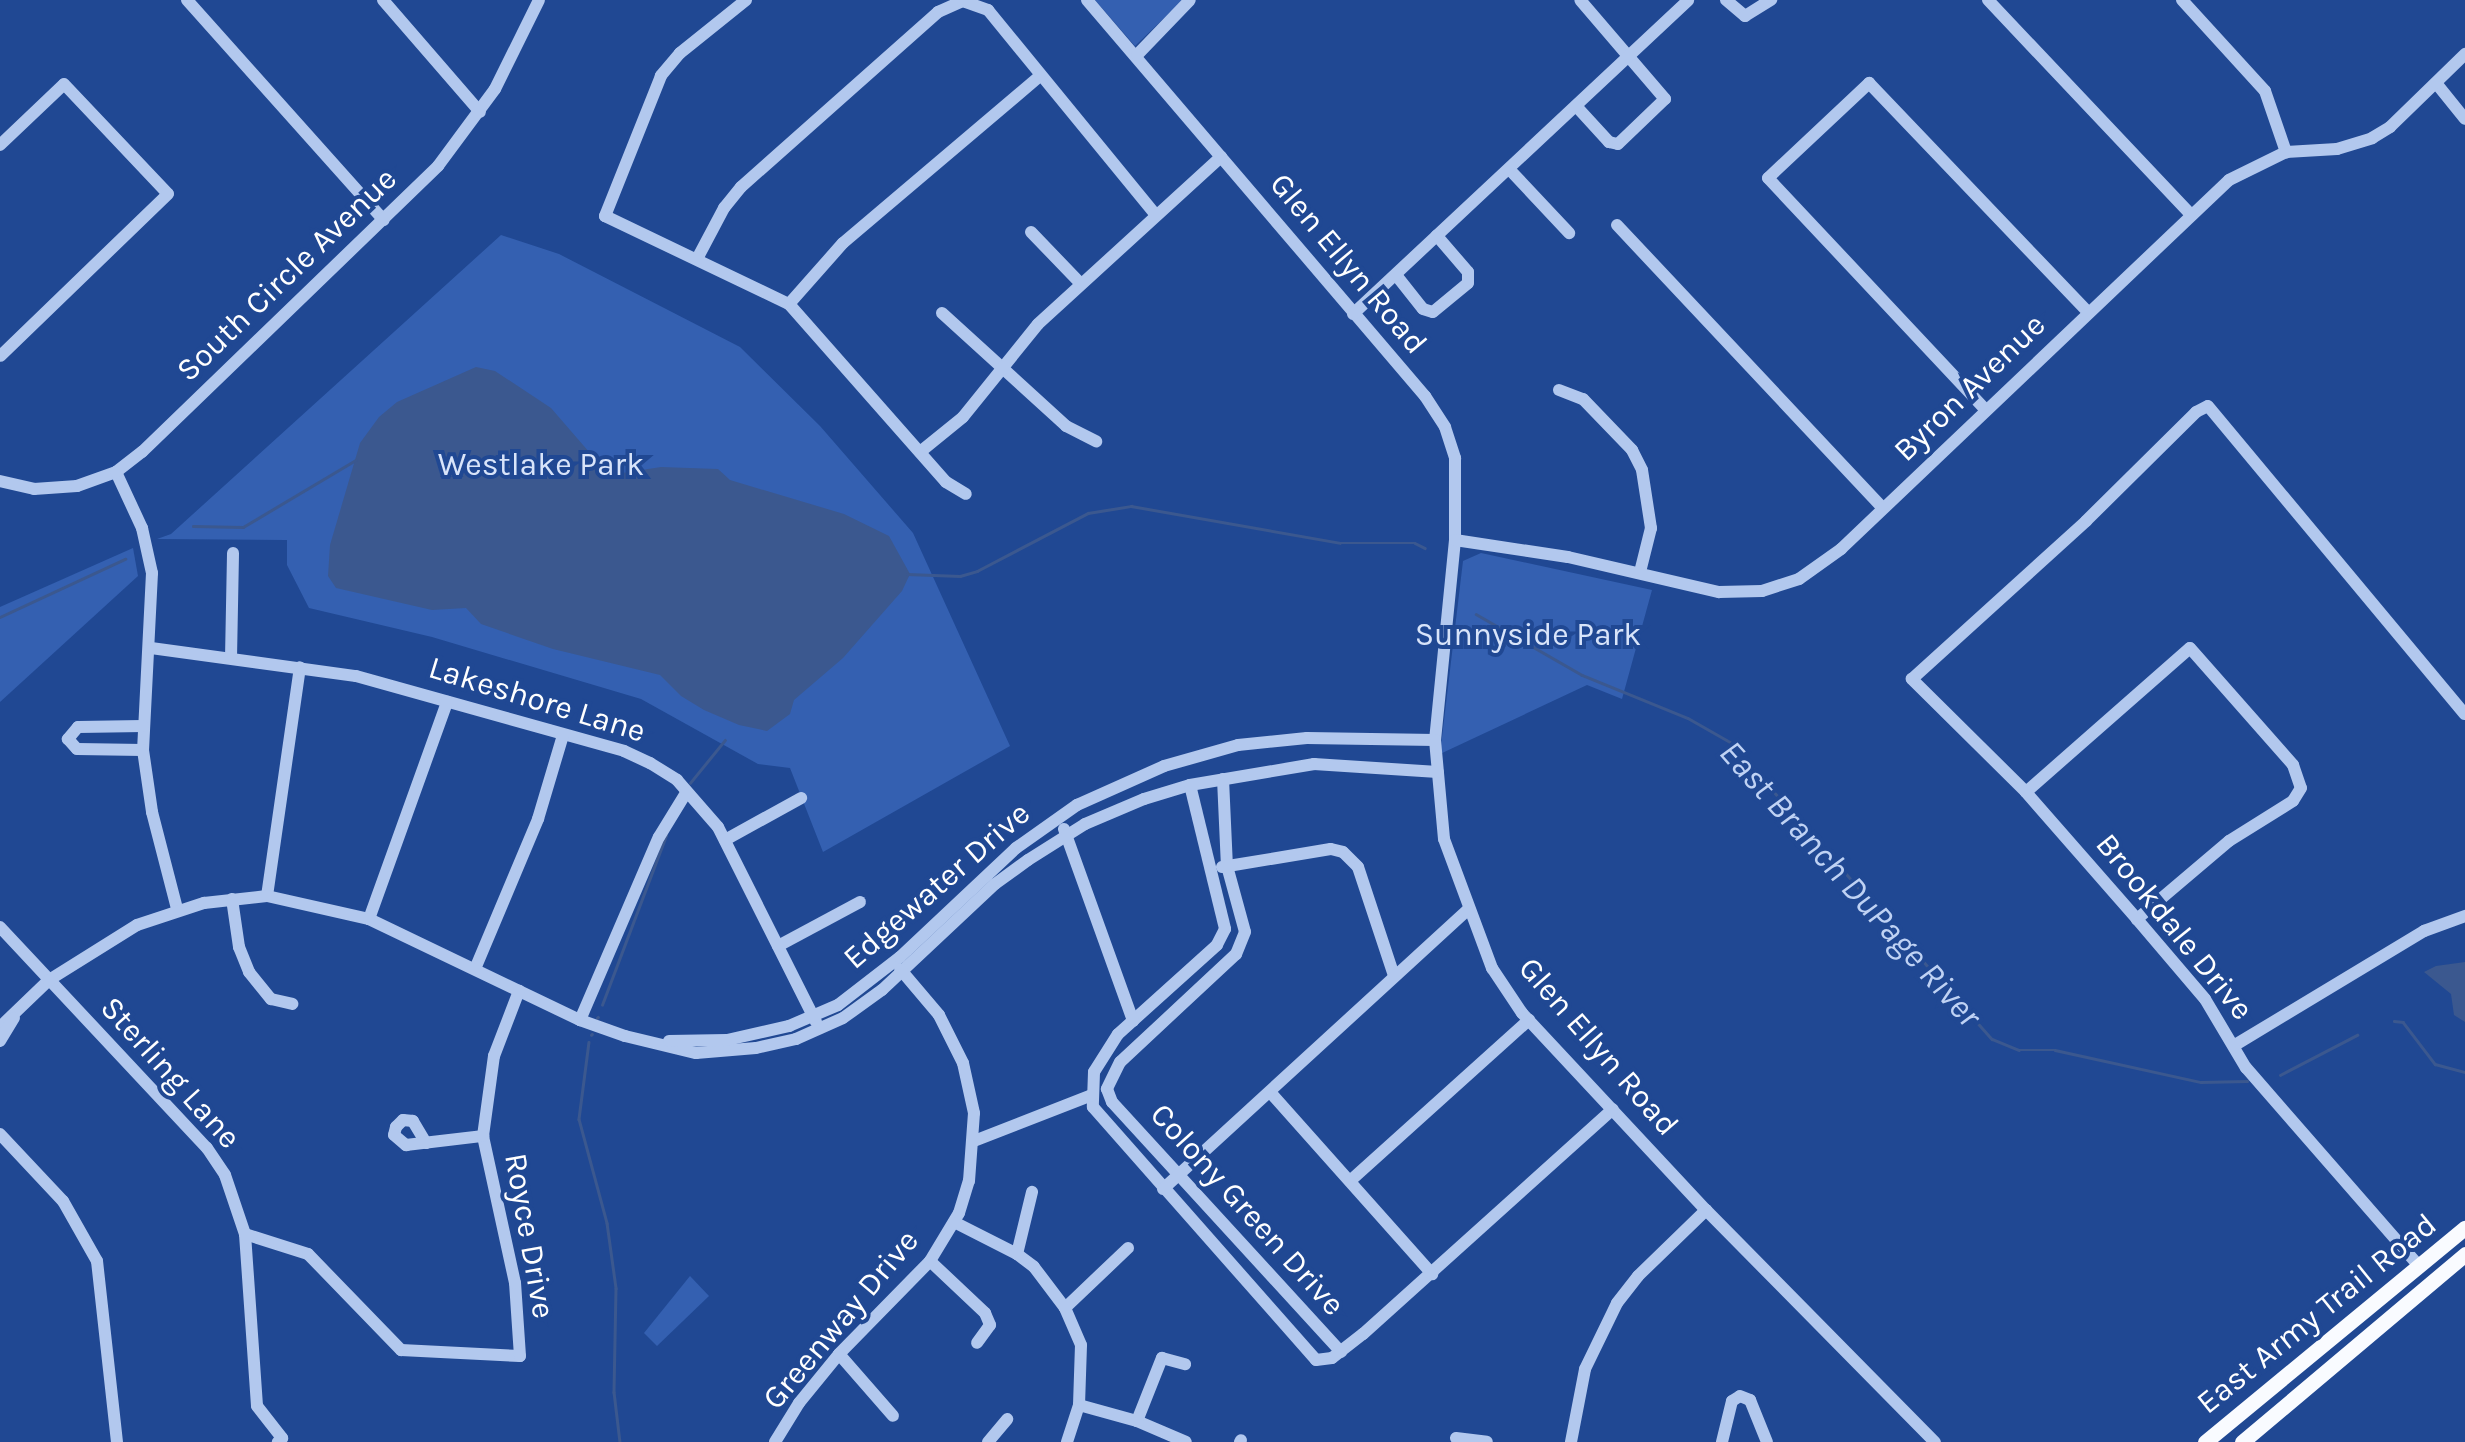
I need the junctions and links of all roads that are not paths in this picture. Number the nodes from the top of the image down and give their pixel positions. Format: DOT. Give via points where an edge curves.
graph roads {
  1 [pos="187,0"];
  2 [pos="383,0"];
  3 [pos="539,0"];
  4 [pos="746,0"];
  5 [pos="1087,0"];
  6 [pos="1190,0"];
  7 [pos="1580,0"];
  8 [pos="1688,0"];
  9 [pos="1726,0"];
  10 [pos="1771,0"];
  11 [pos="1988,0"];
  12 [pos="2182,0"];
  13 [pos="963,1"];
  14 [pos="2465,54"];
  15 [pos="1137,55"];
  16 [pos="1628,56"];
  17 [pos="1039,77"];
  18 [pos="2436,83"];
  19 [pos="1576,106"];
  20 [pos="480,112"];
  21 [pos="2465,119"];
  22 [pos="0,145"];
  23 [pos="2286,152"];
  24 [pos="1221,157"];
  25 [pos="1508,168"];
  26 [pos="1155,214"];
  27 [pos="2191,216"];
  28 [pos="384,220"];
  29 [pos="1617,225"];
  30 [pos="1031,232"];
  31 [pos="1569,232"];
  32 [pos="1437,236"];
  33 [pos="698,259"];
  34 [pos="1396,274"];
  35 [pos="1081,284"];
  36 [pos="790,304"];
  37 [pos="2088,312"];
  38 [pos="942,313"];
  39 [pos="1352,314"];
  40 [pos="0,356"];
  41 [pos="1002,368"];
  42 [pos="1559,390"];
  43 [pos="1986,410"];
  44 [pos="1096,441"];
  45 [pos="920,452"];
  46 [pos="116,472"];
  47 [pos="0,481"];
  48 [pos="966,494"];
  49 [pos="1883,508"];
  50 [pos="1454,540"];
  51 [pos="233,553"];
  52 [pos="1640,572"];
  53 [pos="151,648"];
  54 [pos="231,658"];
  55 [pos="300,667"];
  56 [pos="448,702"];
  57 [pos="2465,714"];
  58 [pos="143,726"];
  59 [pos="564,735"];
  60 [pos="1435,740"];
  61 [pos="144,750"];
  62 [pos="1438,772"];
  63 [pos="1222,779"];
  64 [pos="1190,785"];
  65 [pos="2026,792"];
  66 [pos="686,793"];
  67 [pos="801,798"];
  68 [pos="1060,818"];
  69 [pos="1066,834"];
  70 [pos="725,840"];
  71 [pos="1227,866"];
  72 [pos="1210,870"];
  73 [pos="267,896"];
  74 [pos="232,900"];
  75 [pos="860,902"];
  76 [pos="177,909"];
  77 [pos="1469,909"];
  78 [pos="2465,916"];
  79 [pos="370,919"];
  80 [pos="2137,920"];
  81 [pos="0,927"];
  82 [pos="778,946"];
  83 [pos="898,968"];
  84 [pos="474,969"];
  85 [pos="1394,976"];
  86 [pos="49,980"];
  87 [pos="519,990"];
  88 [pos="292,1004"];
  89 [pos="15,1016"];
  90 [pos="580,1020"];
  91 [pos="1529,1020"];
  92 [pos="1133,1021"];
  93 [pos="817,1022"];
  94 [pos="0,1026"];
  95 [pos="0,1041"];
  96 [pos="2235,1046"];
  97 [pos="1270,1092"];
  98 [pos="1092,1095"];
  99 [pos="1614,1110"];
  100 [pos="0,1134"];
  101 [pos="483,1136"];
  102 [pos="974,1141"];
  103 [pos="426,1143"];
  104 [pos="1179,1175"];
  105 [pos="1350,1181"];
  106 [pos="1163,1189"];
  107 [pos="1032,1192"];
  108 [pos="1706,1210"];
  109 [pos="954,1222"];
  110 [pos="2465,1228"];
  111 [pos="245,1234"];
  112 [pos="1128,1248"];
  113 [pos="1018,1254"];
  114 [pos="2465,1254"];
  115 [pos="930,1261"];
  116 [pos="2425,1261"];
  117 [pos="1432,1274"];
  118 [pos="2430,1283"];
  119 [pos="1065,1308"];
  120 [pos="977,1343"];
  121 [pos="1341,1352"];
  122 [pos="839,1354"];
  123 [pos="1186,1364"];
  124 [pos="1079,1404"];
  125 [pos="893,1416"];
  126 [pos="1006,1419"];
  127 [pos="1138,1421"];
  128 [pos="1456,1438"];
  129 [pos="280,1440"];
  130 [pos="117,1442"];
  131 [pos="775,1442"];
  132 [pos="988,1442"];
  133 [pos="1067,1442"];
  134 [pos="1183,1442"];
  135 [pos="1488,1442"];
  136 [pos="1570,1442"];
  137 [pos="1722,1442"];
  138 [pos="1767,1442"];
  139 [pos="1935,1442"];
  140 [pos="2205,1442"];
  141 [pos="2242,1442"];
  1 -- 28 [label="street"];
  2 -- 20 [label="street"];
  3 -- 20 [label="street, South Circle Avenue"];
  4 -- 33 [label="street" via="660,76 605,216"];
  5 -- 15 [label="street, Glen Ellyn Road"];
  6 -- 15 [label="street"];
  7 -- 16 [label="street"];
  8 -- 16 [label="street"];
  9 -- 10 [label="street" via="1745,16"];
  11 -- 27 [label="street"];
  12 -- 23 [label="street" via="2265,91"];
  13 -- 17 [label="street" via="988,10"];
  13 -- 33 [label="street" via="938,12 741,187"];
  14 -- 18 [label="street, Byron Avenue"];
  15 -- 24 [label="street, Glen Ellyn Road"];
  16 -- 19 [label="street"];
  16 -- 19 [label="street" via="1666,99 1618,144 1608,142"];
  17 -- 26 [label="street"];
  17 -- 36 [label="street" via="842,243"];
  18 -- 21 [label="street"];
  18 -- 23 [label="street, Byron Avenue" via="2372,138 2337,149"];
  19 -- 25 [label="street"];
  20 -- 28 [label="street, South Circle Avenue"];
  22 -- 40 [label="street" via="64,84 168,194"];
  23 -- 27 [label="street, Byron Avenue" via="2239,172"];
  24 -- 26 [label="street"];
  24 -- 39 [label="street, Glen Ellyn Road"];
  25 -- 31 [label="street"];
  25 -- 32 [label="street"];
  26 -- 35 [label="street"];
  27 -- 37 [label="street, Byron Avenue"];
  28 -- 46 [label="street, South Circle Avenue"];
  29 -- 49 [label="street"];
  30 -- 35 [label="street"];
  32 -- 34 [label="street"];
  32 -- 34 [label="street" via="1468,272 1468,283 1433,312 1423,309"];
  33 -- 36 [label="street"];
  34 -- 39 [label="street"];
  35 -- 41 [label="street"];
  36 -- 45 [label="street"];
  37 -- 43 [label="street, Byron Avenue"];
  37 -- 43 [label="street" via="1868,80 1764,178"];
  38 -- 41 [label="street"];
  39 -- 50 [label="street, Glen Ellyn Road" via="1445,427 1456,458"];
  41 -- 44 [label="street" via="1066,426"];
  41 -- 45 [label="street" via="963,417"];
  42 -- 52 [label="street" via="1584,399 1642,470 1650,528"];
  43 -- 49 [label="street, Byron Avenue"];
  45 -- 48 [label="street"];
  46 -- 47 [label="street, South Circle Avenue" via="64,488 34,490"];
  46 -- 53 [label="street" via="142,528 152,573"];
  49 -- 52 [label="street, Byron Avenue" via="1824,564 1772,589 1718,592"];
  50 -- 52 [label="street, Byron Avenue"];
  50 -- 60 [label="street, Glen Ellyn Road"];
  51 -- 54 [label="street"];
  53 -- 54 [label="street, Lakeshore Lane"];
  53 -- 58 [label="street"];
  54 -- 55 [label="street, Lakeshore Lane"];
  55 -- 56 [label="street, Lakeshore Lane"];
  55 -- 73 [label="street"];
  56 -- 59 [label="street, Lakeshore Lane"];
  56 -- 79 [label="street"];
  57 -- 65 [label="street, Brookdale Drive" via="2208,406 1912,679"];
  58 -- 61 [label="street"];
  58 -- 61 [label="street" via="78,727 68,738 77,749"];
  59 -- 66 [label="street, Lakeshore Lane" via="637,756"];
  59 -- 84 [label="street" via="538,819"];
  60 -- 62 [label="street, Glen Ellyn Road"];
  60 -- 68 [label="street, Edgewater Drive" via="1308,738 1238,745 1118,784"];
  61 -- 76 [label="street"];
  62 -- 63 [label="street, Edgewater Drive" via="1314,764"];
  62 -- 77 [label="street, Glen Ellyn Road" via="1444,838"];
  63 -- 64 [label="street, Edgewater Drive"];
  63 -- 71 [label="street, Colony Green Drive"];
  64 -- 69 [label="street, Edgewater Drive"];
  64 -- 72 [label="street"];
  65 -- 80 [label="street, Brookdale Drive"];
  65 -- 80 [label="street" via="2190,648 2294,766 2301,788 2293,802 2229,841"];
  66 -- 70 [label="street, Lakeshore Lane"];
  66 -- 90 [label="street" via="659,838"];
  67 -- 70 [label="street"];
  68 -- 69 [label="street"];
  68 -- 83 [label="street, Edgewater Drive" via="1016,848"];
  69 -- 83 [label="street, Edgewater Drive" via="995,884"];
  69 -- 92 [label="street"];
  70 -- 82 [label="street, Lakeshore Lane"];
  71 -- 72 [label="street"];
  71 -- 85 [label="street" via="1331,848 1351,857"];
  71 -- 104 [label="street, Colony Green Drive" via="1245,932 1236,954 1120,1062 1107,1089"];
  72 -- 92 [label="street" via="1225,929 1216,946"];
  73 -- 74 [label="street, Edgewater Drive"];
  73 -- 79 [label="street, Edgewater Drive"];
  74 -- 76 [label="street, Edgewater Drive"];
  74 -- 88 [label="street" via="249,972 271,999"];
  75 -- 82 [label="street"];
  76 -- 86 [label="street, Edgewater Drive" via="98,946"];
  77 -- 85 [label="street"];
  77 -- 91 [label="street, Glen Ellyn Road" via="1492,968"];
  78 -- 96 [label="street" via="2424,930"];
  79 -- 84 [label="street, Edgewater Drive"];
  80 -- 96 [label="street, Brookdale Drive" via="2205,999"];
  81 -- 86 [label="street, Sterling Lane"];
  82 -- 93 [label="street, Lakeshore Lane"];
  83 -- 93 [label="street, Edgewater Drive" via="843,1018"];
  83 -- 102 [label="street, Greenway Drive" via="957,1048 971,1095"];
  84 -- 87 [label="street, Edgewater Drive"];
  85 -- 97 [label="street"];
  86 -- 89 [label="street, Edgewater Drive"];
  86 -- 111 [label="street, Sterling Lane" via="207,1148 233,1192"];
  87 -- 90 [label="street, Edgewater Drive"];
  87 -- 101 [label="street, Royce Drive" via="494,1056"];
  89 -- 94 [label="street, Edgewater Drive"];
  89 -- 95 [label="street, Edgewater Drive"];
  90 -- 93 [label="street, Edgewater Drive" via="696,1053 796,1038"];
  91 -- 99 [label="street, Glen Ellyn Road"];
  91 -- 105 [label="street"];
  92 -- 98 [label="street" via="1094,1072"];
  96 -- 116 [label="street, Brookdale Drive" via="2256,1080"];
  97 -- 104 [label="street"];
  97 -- 105 [label="street"];
  98 -- 102 [label="street"];
  98 -- 106 [label="street, Colony Green Drive" via="1098,1116"];
  99 -- 108 [label="street, Glen Ellyn Road"];
  99 -- 117 [label="street"];
  100 -- 130 [label="street" via="63,1201 97,1261"];
  101 -- 103 [label="street"];
  101 -- 111 [label="street, Royce Drive" via="508,1244 520,1356 401,1350 308,1254"];
  102 -- 109 [label="street, Greenway Drive" via="970,1181"];
  104 -- 106 [label="street"];
  104 -- 121 [label="street, Colony Green Drive"];
  105 -- 117 [label="street"];
  106 -- 121 [label="street, Colony Green Drive" via="1316,1360"];
  107 -- 113 [label="street"];
  108 -- 136 [label="street" via="1617,1302 1585,1369"];
  108 -- 139 [label="street, Glen Ellyn Road"];
  109 -- 113 [label="street"];
  109 -- 115 [label="street, Greenway Drive"];
  110 -- 116 [label="main road, East Army Trail Road"];
  111 -- 129 [label="street, Sterling Lane" via="257,1406"];
  112 -- 119 [label="street"];
  113 -- 119 [label="street"];
  114 -- 118 [label="main road, East Army Trail Road"];
  115 -- 120 [label="street" via="984,1313 990,1325"];
  115 -- 122 [label="street, Greenway Drive"];
  116 -- 118 [label="main road"];
  116 -- 140 [label="main road, East Army Trail Road"];
  117 -- 121 [label="street"];
  118 -- 141 [label="main road, East Army Trail Road"];
  119 -- 124 [label="street" via="1081,1344"];
  122 -- 125 [label="street"];
  122 -- 131 [label="street, Greenway Drive"];
  123 -- 127 [label="street" via="1162,1358"];
  124 -- 127 [label="street"];
  124 -- 133 [label="street"];
  126 -- 132 [label="street"];
  127 -- 134 [label="street"];
  128 -- 135 [label="street"];
  137 -- 138 [label="street" via="1732,1401 1740,1396 1750,1400"];
}
